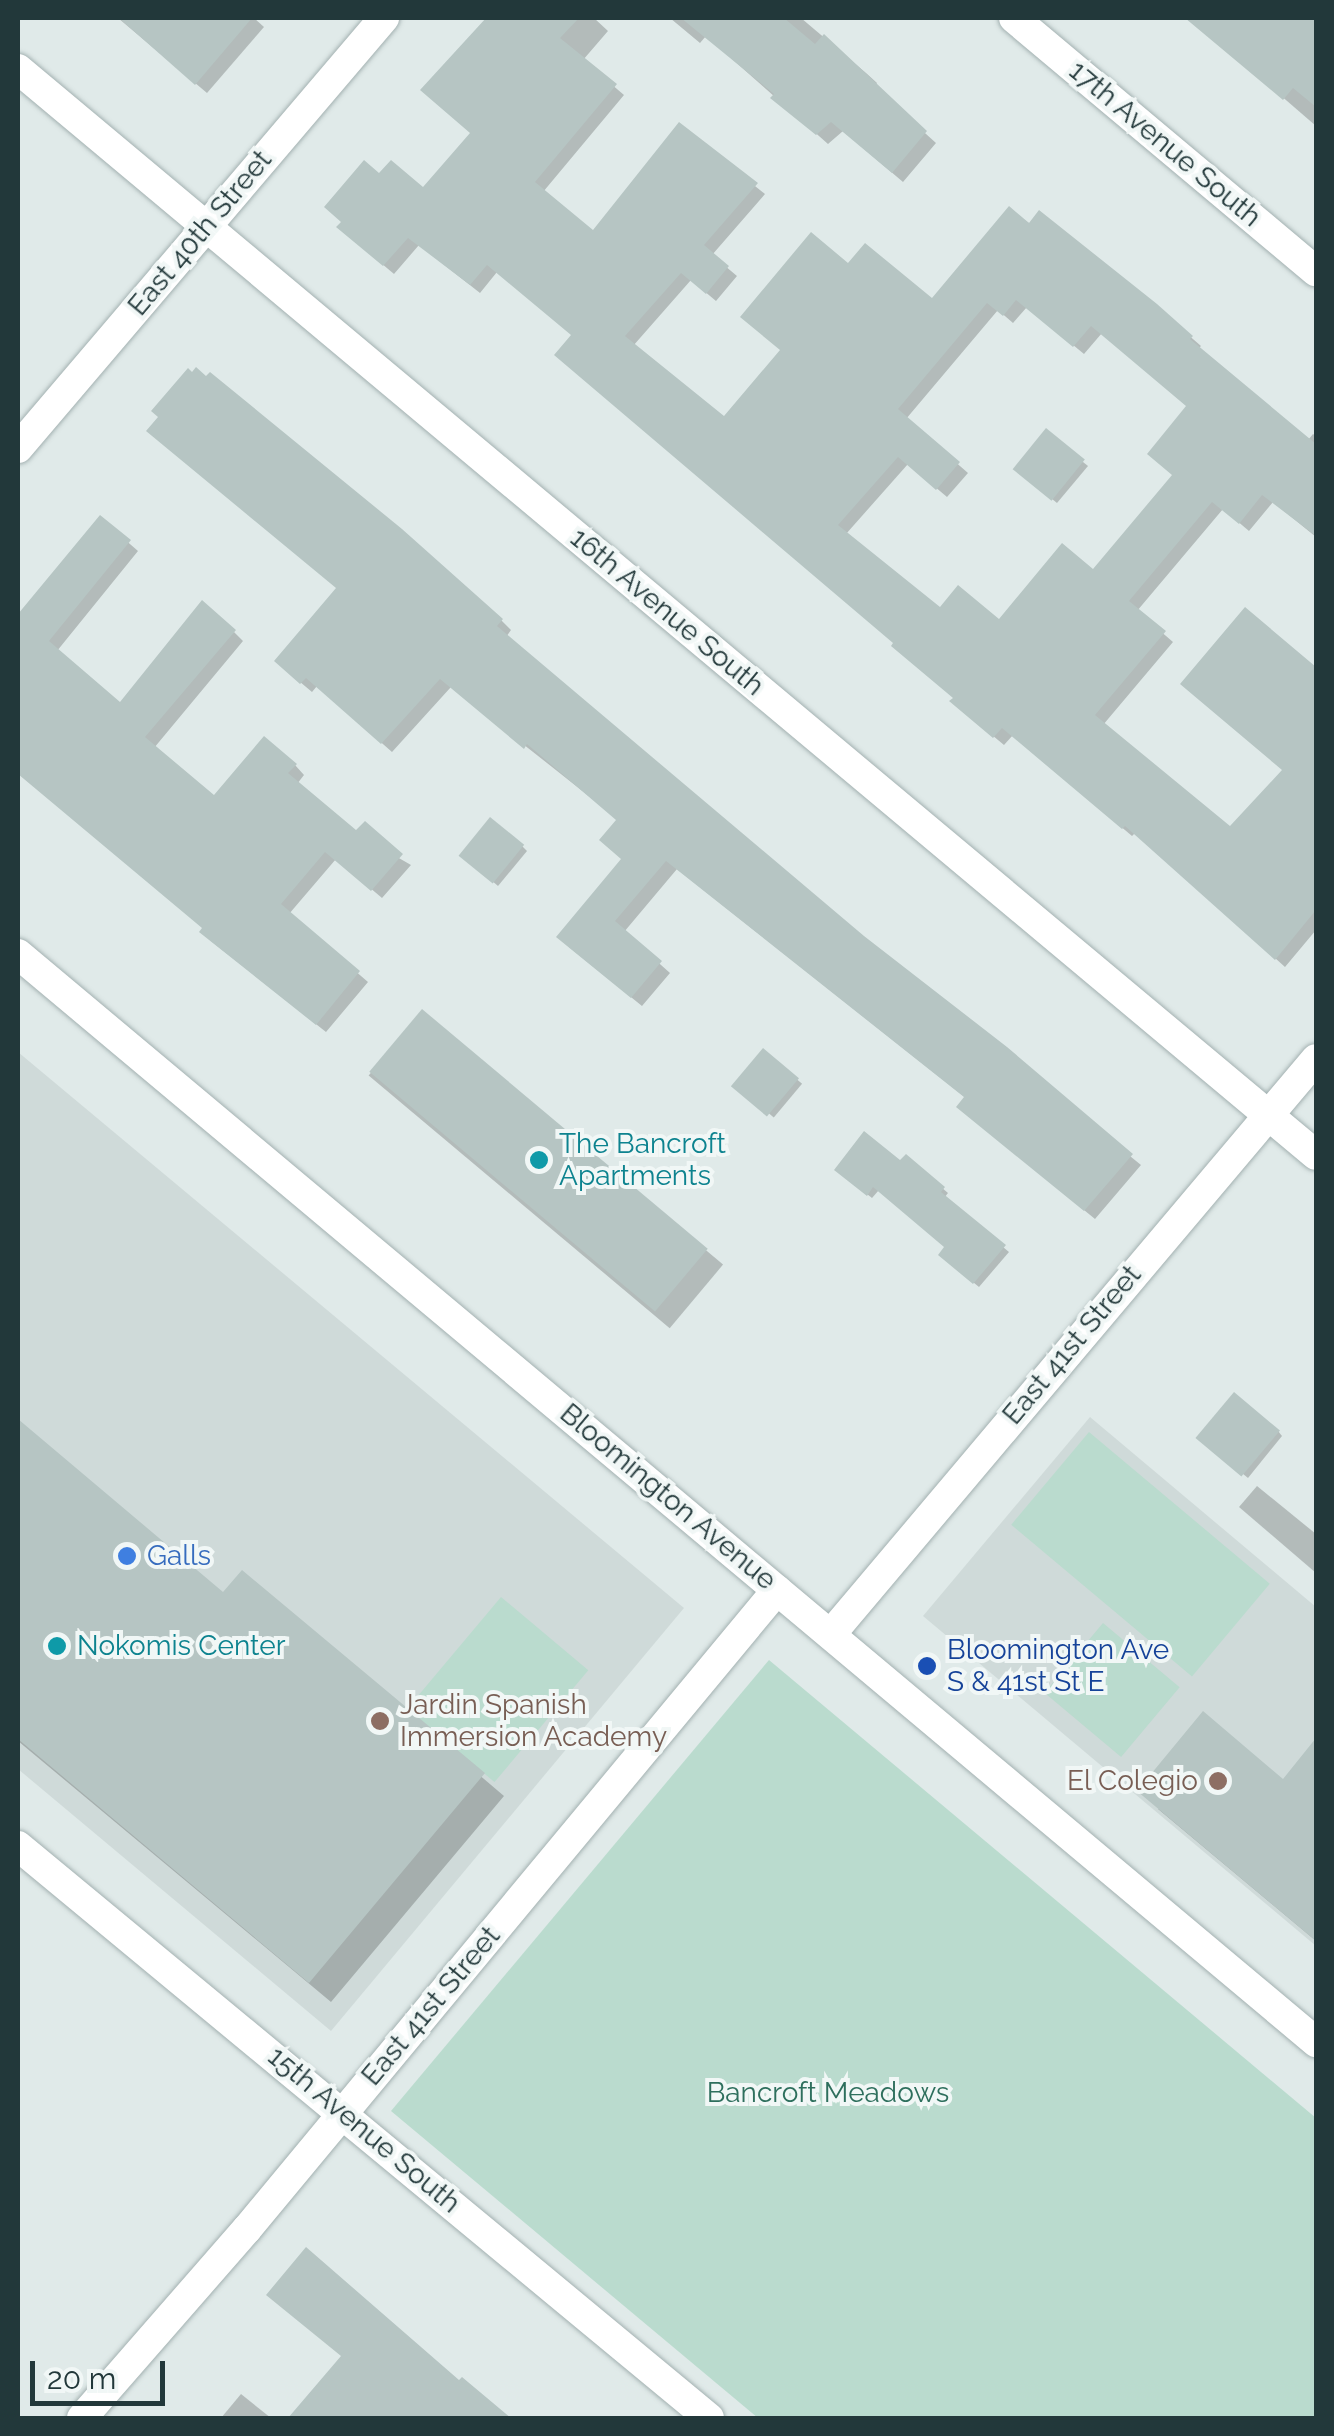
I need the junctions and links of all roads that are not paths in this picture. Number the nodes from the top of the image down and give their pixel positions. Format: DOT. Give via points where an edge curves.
graph roads {
  1 [pos="384,18"];
  2 [pos="1014,18"];
  3 [pos="18,68"];
  4 [pos="205,226"];
  5 [pos="1316,272"];
  6 [pos="18,448"];
  7 [pos="18,954"];
  8 [pos="1316,1058"];
  9 [pos="1268,1115"];
  10 [pos="1316,1155"];
  11 [pos="777,1590"];
  12 [pos="832,1634"];
  13 [pos="18,1846"];
  14 [pos="1316,2042"];
  15 [pos="344,2112"];
  16 [pos="82,2418"];
  17 [pos="708,2418"];
  1 -- 4 [label="street, East 40th Street"];
  2 -- 5 [label="street, 17th Avenue South"];
  3 -- 4 [label="street, 16th Avenue South"];
  4 -- 6 [label="street, East 40th Street"];
  4 -- 9 [label="street, 16th Avenue South"];
  7 -- 11 [label="street, Bloomington Avenue"];
  8 -- 9 [label="street, East 41st Street"];
  9 -- 10 [label="street, 16th Avenue South"];
  9 -- 12 [label="street, East 41st Street"];
  11 -- 12 [label="street, Bloomington Avenue"];
  11 -- 15 [label="street, East 41st Street"];
  12 -- 14 [label="street, Bloomington Avenue"];
  13 -- 15 [label="street, 15th Avenue South"];
  15 -- 16 [label="street, East 41st Street"];
  15 -- 17 [label="street, 15th Avenue South"];
}
